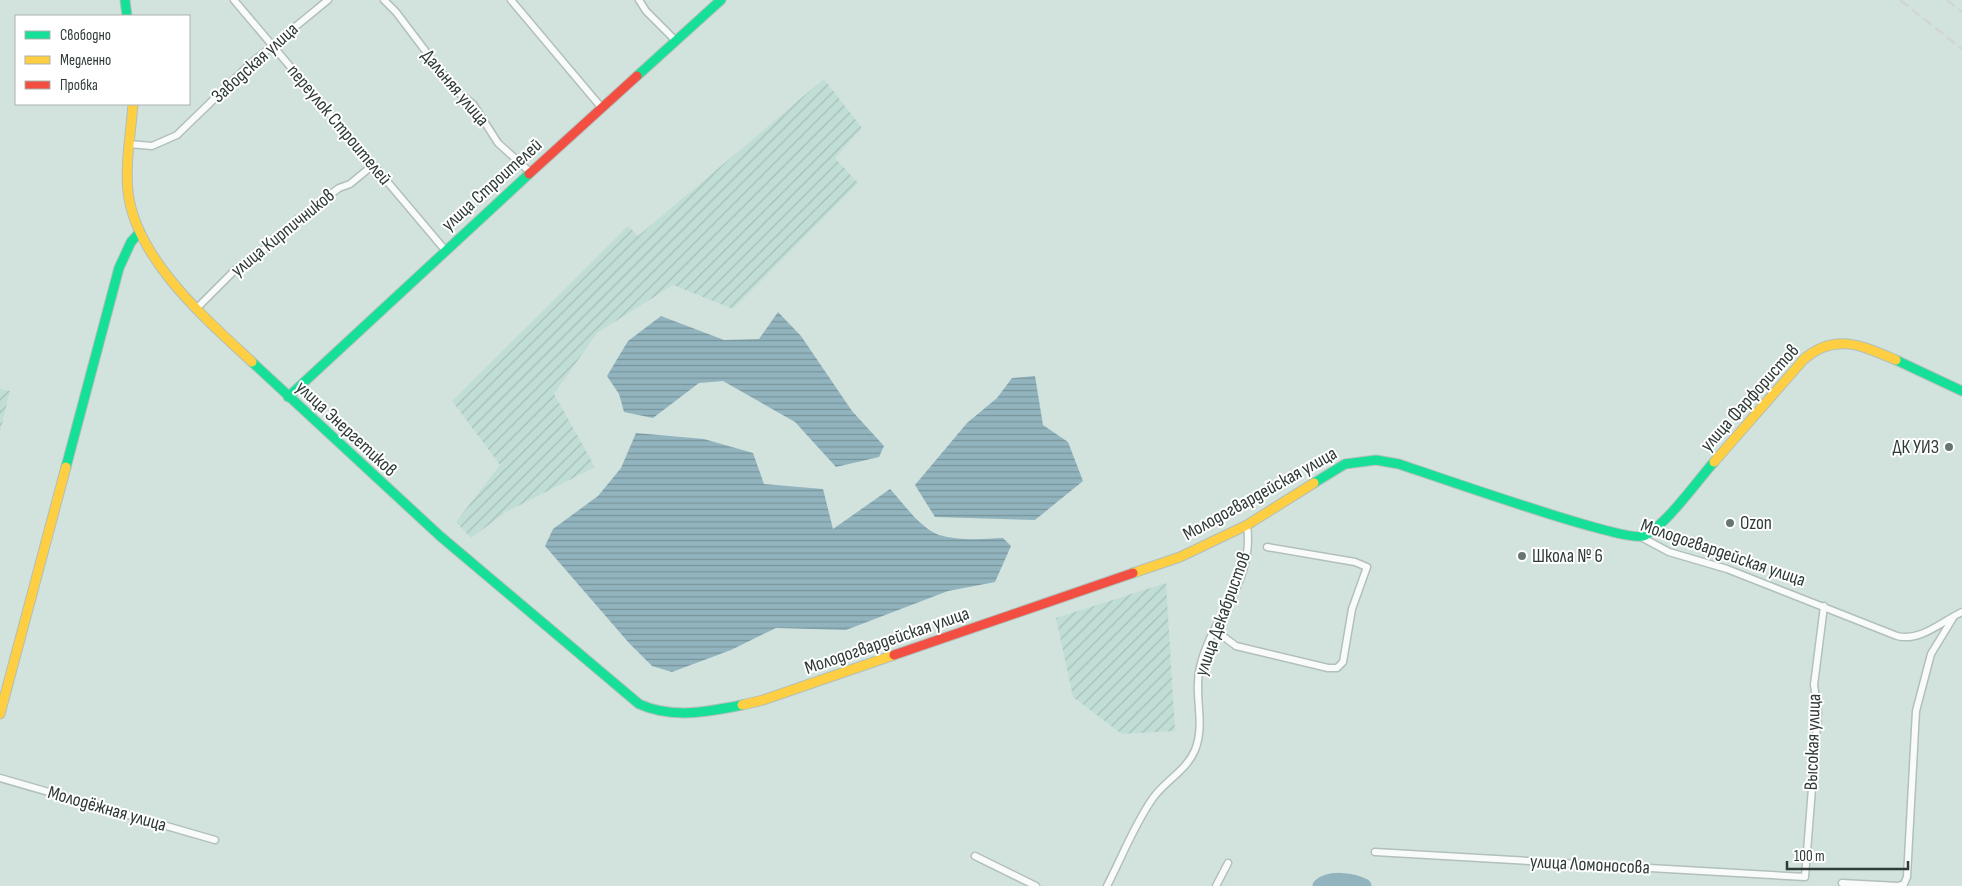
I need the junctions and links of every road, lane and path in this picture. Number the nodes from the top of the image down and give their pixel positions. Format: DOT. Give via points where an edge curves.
graph roads {
  1 [pos="126,0"];
  2 [pos="234,0"];
  3 [pos="328,0"];
  4 [pos="384,0"];
  5 [pos="511,0"];
  6 [pos="640,0"];
  7 [pos="721,0"];
  8 [pos="127,15"];
  9 [pos="676,41"];
  10 [pos="273,45"];
  11 [pos="133,105"];
  12 [pos="601,106"];
  13 [pos="129,144"];
  14 [pos="373,165"];
  15 [pos="530,172"];
  16 [pos="140,232"];
  17 [pos="445,250"];
  18 [pos="196,308"];
  19 [pos="1962,391"];
  20 [pos="288,397"];
  21 [pos="1247,525"];
  22 [pos="1641,538"];
  23 [pos="1267,546"];
  24 [pos="1824,606"];
  25 [pos="1962,612"];
  26 [pos="1953,617"];
  27 [pos="1216,631"];
  28 [pos="652,710"];
  29 [pos="0,714"];
  30 [pos="0,778"];
  31 [pos="215,840"];
  32 [pos="1375,852"];
  33 [pos="975,856"];
  34 [pos="1228,863"];
  35 [pos="1806,877"];
  36 [pos="1842,882"];
  37 [pos="1036,886"];
  38 [pos="1107,886"];
  39 [pos="1216,886"];
  1 -- 8 [label="street"];
  2 -- 10 [label="street, переулок Строителей"];
  3 -- 10 [label="street, Заводская улица"];
  4 -- 15 [label="street, Дальняя улица" via="455,90 473,104 498,143"];
  5 -- 12 [label="street"];
  6 -- 9 [label="street" via="646,11"];
  7 -- 9 [label="street, улица Строителей"];
  9 -- 12 [label="street, улица Строителей"];
  10 -- 13 [label="street, Заводская улица" via="177,135 152,146"];
  10 -- 14 [label="street, переулок Строителей"];
  11 -- 13 [label="street, улица Энергетиков"];
  12 -- 15 [label="street, улица Строителей"];
  13 -- 16 [label="street, улица Энергетиков" via="127,189"];
  14 -- 17 [label="street, переулок Строителей"];
  14 -- 18 [label="street, улица Кирпичников" via="298,219 289,231 234,271"];
  15 -- 17 [label="street, улица Строителей"];
  16 -- 18 [label="street, улица Энергетиков"];
  16 -- 29 [label="street" via="118,268"];
  17 -- 20 [label="street, улица Строителей"];
  18 -- 20 [label="street, улица Энергетиков"];
  19 -- 22 [label="street, улица Фарфористов" via="1871,350 1842,343 1821,346 1804,359 1664,520"];
  20 -- 28 [label="street, улица Энергетиков" via="420,519 616,687"];
  21 -- 22 [label="street, Молодогвардейская улица" via="1334,470 1359,460 1376,460 1399,464 1604,531"];
  21 -- 27 [label="street, улица Декабристов" via="1250,543 1247,560"];
  21 -- 28 [label="street, Молодогвардейская улица" via="1180,557 777,696 693,714"];
  22 -- 24 [label="street, Молодогвардейская улица" via="1670,552 1727,569"];
  23 -- 27 [label="street" via="1367,567 1352,609 1343,662 1337,668 1328,668 1236,646"];
  24 -- 26 [label="street, Молодогвардейская улица" via="1907,639 1917,637"];
  24 -- 35 [label="street, Высокая улица" via="1814,685 1818,712"];
  25 -- 26 [label="street, Молодогвардейская улица"];
  26 -- 36 [label="street" via="1931,654 1916,711 1908,877 1904,884 1898,886"];
  27 -- 38 [label="street, улица Декабристов" via="1198,677 1200,723 1196,748 1185,766 1154,796"];
  30 -- 31 [label="street, Молодёжная улица"];
  32 -- 35 [label="street, улица Ломоносова"];
  33 -- 37 [label="street"];
  34 -- 39 [label="street"];
}
